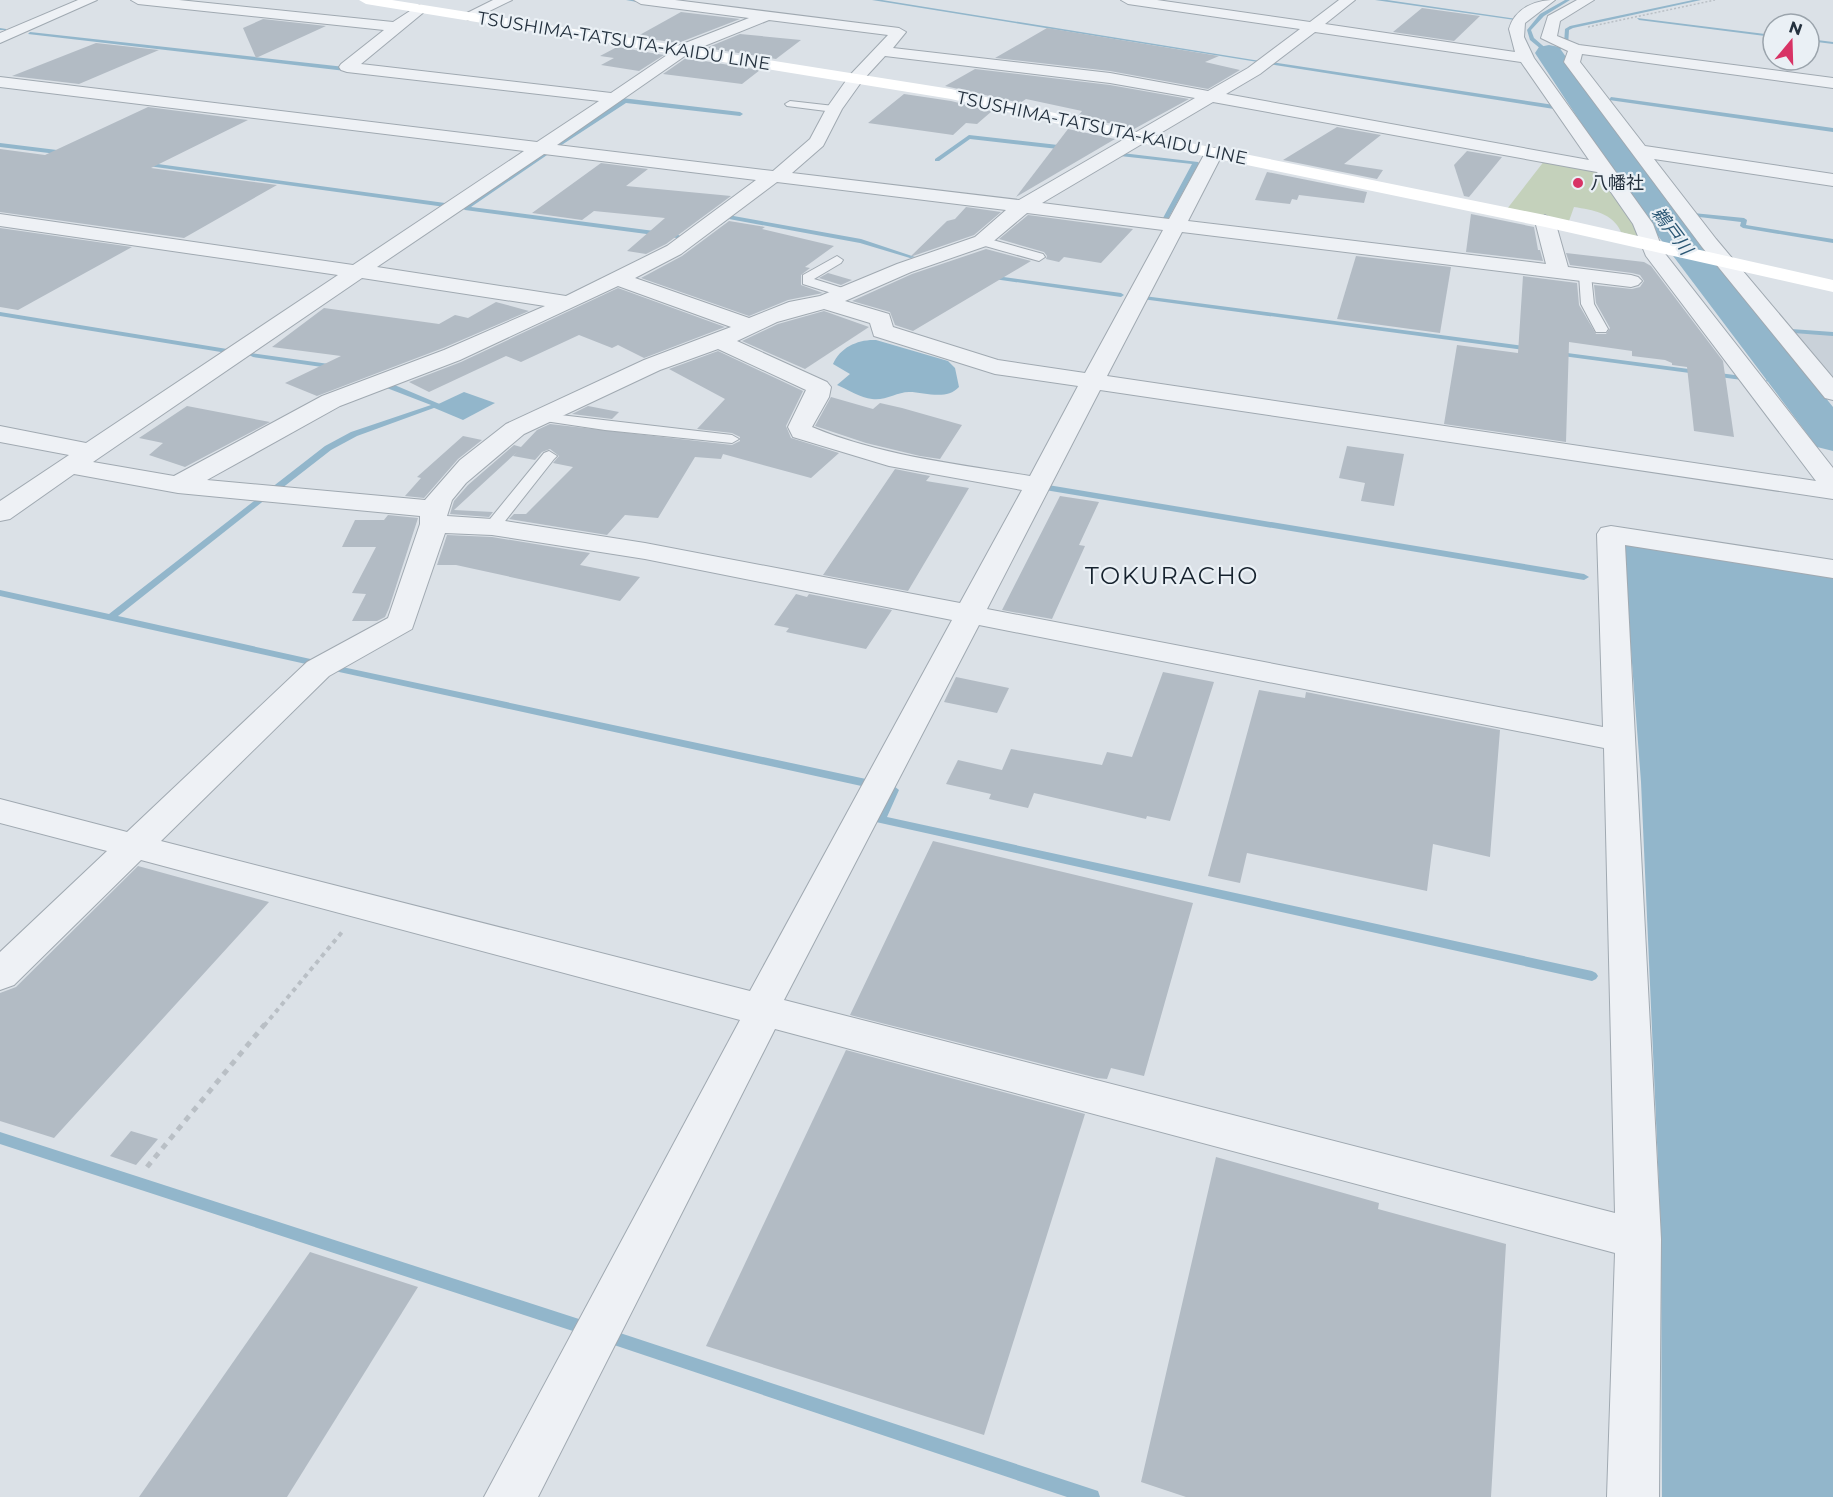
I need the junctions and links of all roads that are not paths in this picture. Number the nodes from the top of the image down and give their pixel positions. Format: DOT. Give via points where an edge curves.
graph roads {
  1 [pos="90,0"];
  2 [pos="138,0"];
  3 [pos="366,0"];
  4 [pos="505,0"];
  5 [pos="641,0"];
  6 [pos="1128,0"];
  7 [pos="1348,0"];
  8 [pos="1548,0"];
  9 [pos="1587,0"];
  10 [pos="798,4"];
  11 [pos="419,9"];
  12 [pos="468,16"];
  13 [pos="767,16"];
  14 [pos="396,27"];
  15 [pos="1311,27"];
  16 [pos="0,38"];
  17 [pos="1570,46"];
  18 [pos="682,51"];
  19 [pos="881,51"];
  20 [pos="1526,58"];
  21 [pos="856,78"];
  22 [pos="0,82"];
  23 [pos="1833,83"];
  24 [pos="1209,95"];
  25 [pos="615,98"];
  26 [pos="790,104"];
  27 [pos="834,109"];
  28 [pos="1141,138"];
  29 [pos="541,149"];
  30 [pos="1640,152"];
  31 [pos="1214,153"];
  32 [pos="1604,168"];
  33 [pos="775,177"];
  34 [pos="1833,180"];
  35 [pos="1023,206"];
  36 [pos="0,220"];
  37 [pos="1545,221"];
  38 [pos="1174,225"];
  39 [pos="982,240"];
  40 [pos="1653,244"];
  41 [pos="1039,257"];
  42 [pos="837,260"];
  43 [pos="1726,261"];
  44 [pos="359,272"];
  45 [pos="1559,272"];
  46 [pos="1585,275"];
  47 [pos="618,279"];
  48 [pos="1631,281"];
  49 [pos="1833,286"];
  50 [pos="835,297"];
  51 [pos="569,303"];
  52 [pos="750,326"];
  53 [pos="1601,329"];
  54 [pos="719,341"];
  55 [pos="1092,381"];
  56 [pos="1833,393"];
  57 [pos="543,417"];
  58 [pos="0,434"];
  59 [pos="732,439"];
  60 [pos="549,456"];
  61 [pos="81,459"];
  62 [pos="178,485"];
  63 [pos="1038,485"];
  64 [pos="1833,485"];
  65 [pos="1833,490"];
  66 [pos="0,513"];
  67 [pos="434,516"];
  68 [pos="492,527"];
  69 [pos="1833,569"];
  70 [pos="969,616"];
  71 [pos="1620,741"];
  72 [pos="0,811"];
  73 [pos="134,846"];
  74 [pos="0,975"];
  75 [pos="763,1010"];
  76 [pos="1638,1239"];
  77 [pos="510,1497"];
  78 [pos="1633,1497"];
  1 -- 16 [label="street"];
  2 -- 14 [label="street"];
  3 -- 11 [label="main road, TSUSHIMA-TATSUTA-KAIDU LINE"];
  4 -- 12 [label="street"];
  5 -- 13 [label="street"];
  6 -- 15 [label="street"];
  7 -- 15 [label="street"];
  8 -- 20 [label="street" via="1527,12 1515,26 1515,39"];
  9 -- 17 [label="street" via="1553,19 1549,38"];
  10 -- 13 [label="street"];
  11 -- 12 [label="main road, TSUSHIMA-TATSUTA-KAIDU LINE"];
  11 -- 14 [label="street"];
  12 -- 18 [label="main road, TSUSHIMA-TATSUTA-KAIDU LINE"];
  13 -- 18 [label="street"];
  13 -- 19 [label="street" via="899,32"];
  14 -- 25 [label="street" via="347,67"];
  15 -- 20 [label="street"];
  15 -- 24 [label="street" via="1254,71"];
  17 -- 23 [label="street"];
  17 -- 30 [label="street" via="1572,62"];
  18 -- 21 [label="main road, TSUSHIMA-TATSUTA-KAIDU LINE"];
  18 -- 25 [label="street"];
  19 -- 21 [label="street"];
  19 -- 24 [label="street" via="1110,78"];
  20 -- 32 [label="street"];
  21 -- 27 [label="street"];
  21 -- 28 [label="main road, TSUSHIMA-TATSUTA-KAIDU LINE" via="951,94"];
  22 -- 29 [label="street"];
  24 -- 28 [label="street"];
  24 -- 32 [label="street"];
  25 -- 29 [label="street"];
  26 -- 27 [label="lane"];
  27 -- 33 [label="street" via="817,142"];
  28 -- 31 [label="main road, TSUSHIMA-TATSUTA-KAIDU LINE"];
  28 -- 35 [label="street"];
  29 -- 33 [label="street"];
  29 -- 44 [label="street"];
  30 -- 34 [label="street"];
  30 -- 43 [label="street"];
  31 -- 37 [label="main road, TSUSHIMA-TATSUTA-KAIDU LINE"];
  31 -- 38 [label="street"];
  32 -- 40 [label="street"];
  33 -- 35 [label="street"];
  33 -- 47 [label="street" via="674,250"];
  35 -- 38 [label="street"];
  35 -- 39 [label="street"];
  36 -- 44 [label="street"];
  37 -- 40 [label="main road, TSUSHIMA-TATSUTA-KAIDU LINE"];
  37 -- 45 [label="street"];
  38 -- 45 [label="street"];
  38 -- 55 [label="street"];
  39 -- 41 [label="lane"];
  39 -- 50 [label="street"];
  40 -- 43 [label="main road, TSUSHIMA-TATSUTA-KAIDU LINE"];
  40 -- 64 [label="street"];
  42 -- 50 [label="lane" via="807,278"];
  43 -- 49 [label="main road, TSUSHIMA-TATSUTA-KAIDU LINE"];
  43 -- 56 [label="street"];
  44 -- 51 [label="street"];
  44 -- 61 [label="street"];
  45 -- 46 [label="street"];
  46 -- 48 [label="street"];
  46 -- 53 [label="lane" via="1583,294"];
  47 -- 51 [label="street"];
  47 -- 52 [label="street"];
  50 -- 52 [label="street"];
  50 -- 55 [label="street" via="881,319 882,331 981,363"];
  51 -- 62 [label="street" via="452,355 331,401"];
  52 -- 54 [label="street"];
  54 -- 57 [label="street" via="652,365"];
  54 -- 63 [label="street" via="819,387 800,427 802,432 876,457"];
  55 -- 63 [label="street"];
  55 -- 65 [label="street"];
  57 -- 59 [label="lane"];
  57 -- 67 [label="street" via="498,441 456,479"];
  58 -- 61 [label="street"];
  60 -- 68 [label="lane"];
  61 -- 62 [label="street"];
  61 -- 66 [label="street"];
  62 -- 67 [label="street"];
  63 -- 70 [label="street"];
  67 -- 68 [label="street"];
  67 -- 73 [label="street" via="401,623 318,669"];
  68 -- 70 [label="street" via="645,551"];
  69 -- 71 [label="street" via="1611,534"];
  70 -- 71 [label="street"];
  70 -- 75 [label="street"];
  71 -- 76 [label="street"];
  72 -- 73 [label="street"];
  73 -- 74 [label="street"];
  73 -- 75 [label="street"];
  75 -- 76 [label="street"];
  75 -- 77 [label="street"];
  76 -- 78 [label="street"];
}
